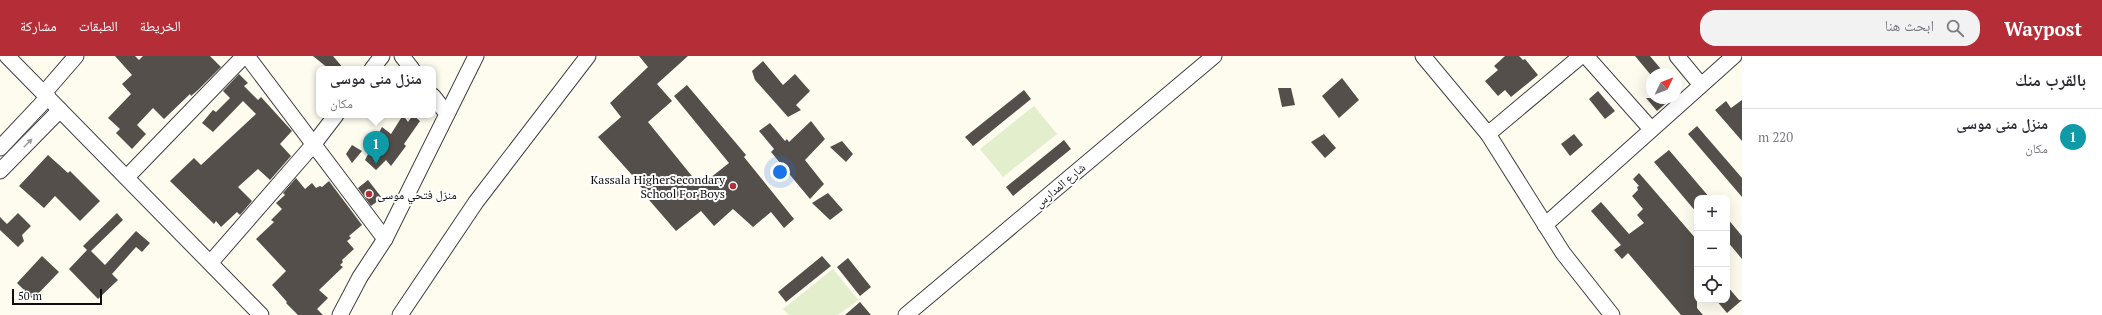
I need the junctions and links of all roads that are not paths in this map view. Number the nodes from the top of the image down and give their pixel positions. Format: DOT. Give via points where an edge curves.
graph roads {
  1 [pos="6,56"];
  2 [pos="76,56"];
  3 [pos="244,56"];
  4 [pos="248,56"];
  5 [pos="382,56"];
  6 [pos="402,56"];
  7 [pos="476,56"];
  8 [pos="588,56"];
  9 [pos="1214,56"];
  10 [pos="1423,56"];
  11 [pos="1581,56"];
  12 [pos="1586,56"];
  13 [pos="1677,56"];
  14 [pos="1734,56"];
  15 [pos="374,66"];
  16 [pos="410,66"];
  17 [pos="1701,85"];
  18 [pos="46,95"];
  19 [pos="436,100"];
  20 [pos="60,110"];
  21 [pos="447,114"];
  22 [pos="334,118"];
  23 [pos="1651,129"];
  24 [pos="1488,134"];
  25 [pos="314,145"];
  26 [pos="0,148"];
  27 [pos="0,171"];
  28 [pos="127,177"];
  29 [pos="1545,225"];
  30 [pos="385,239"];
  31 [pos="211,262"];
  32 [pos="261,315"];
  33 [pos="340,315"];
  34 [pos="400,315"];
  35 [pos="906,315"];
  36 [pos="1612,315"];
  1 -- 18 [label="street"];
  2 -- 18 [label="street"];
  3 -- 28 [label="street"];
  4 -- 25 [label="street"];
  5 -- 15 [label="street"];
  6 -- 16 [label="street"];
  7 -- 21 [label="street"];
  8 -- 34 [label="street" via="476,202"];
  9 -- 35 [label="street, شارع المدارس"];
  10 -- 24 [label="street"];
  11 -- 24 [label="street"];
  12 -- 23 [label="street"];
  13 -- 17 [label="street"];
  14 -- 17 [label="street"];
  17 -- 23 [label="street"];
  18 -- 20 [label="street"];
  18 -- 26 [label="street"];
  19 -- 21 [label="street"];
  27 -- 20 [label="street, one-way"];
  20 -- 28 [label="street"];
  21 -- 30 [label="street"];
  22 -- 25 [label="street"];
  23 -- 29 [label="street"];
  24 -- 29 [label="street"];
  25 -- 30 [label="street"];
  25 -- 31 [label="street"];
  28 -- 31 [label="street"];
  29 -- 36 [label="street"];
  30 -- 33 [label="street" via="360,277"];
  31 -- 32 [label="street"];
}
